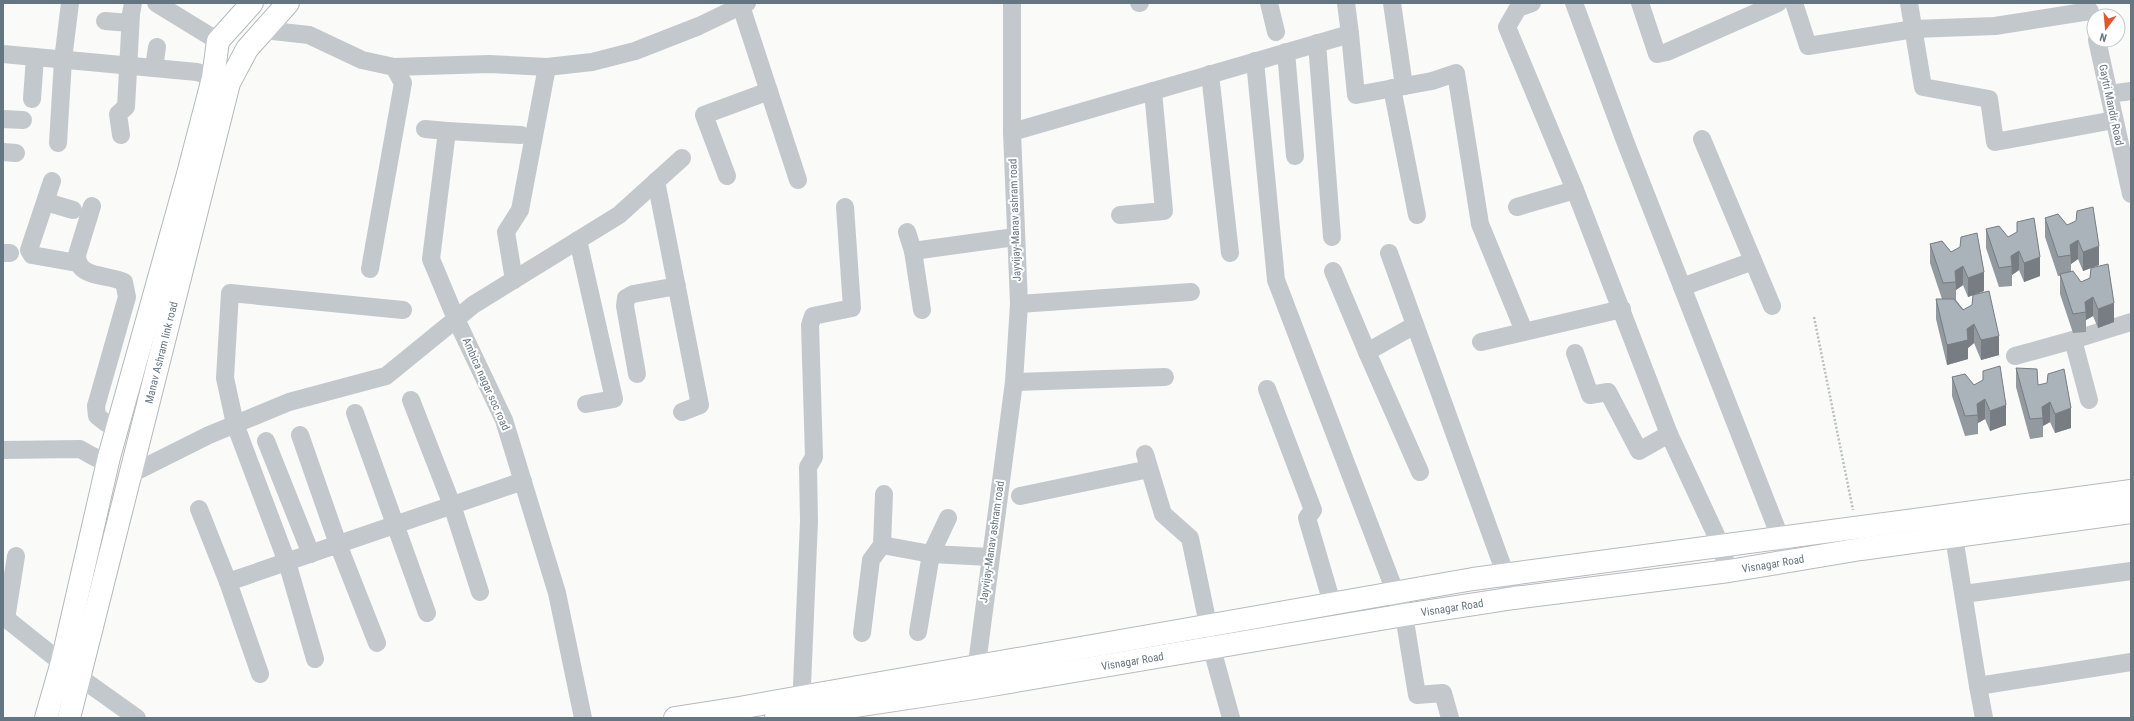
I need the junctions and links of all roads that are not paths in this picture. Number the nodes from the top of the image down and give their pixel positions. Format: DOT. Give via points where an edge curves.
graph roads {
  1 [pos="70,3"];
  2 [pos="133,3"];
  3 [pos="156,3"];
  4 [pos="252,3"];
  5 [pos="288,3"];
  6 [pos="1012,3"];
  7 [pos="1269,3"];
  8 [pos="1346,3"];
  9 [pos="1392,3"];
  10 [pos="1532,3"];
  11 [pos="1574,3"];
  12 [pos="1640,3"];
  13 [pos="1778,3"];
  14 [pos="1794,3"];
  15 [pos="1909,3"];
  16 [pos="743,4"];
  17 [pos="2086,15"];
  18 [pos="105,21"];
  19 [pos="130,23"];
  20 [pos="1914,29"];
  21 [pos="264,30"];
  22 [pos="1276,32"];
  23 [pos="1350,34"];
  24 [pos="218,41"];
  25 [pos="1317,43"];
  26 [pos="157,47"];
  27 [pos="2099,48"];
  28 [pos="1286,52"];
  29 [pos="3,54"];
  30 [pos="35,57"];
  31 [pos="63,60"];
  32 [pos="1255,61"];
  33 [pos="128,65"];
  34 [pos="394,67"];
  35 [pos="547,67"];
  36 [pos="154,68"];
  37 [pos="1210,74"];
  38 [pos="221,80"];
  39 [pos="1398,87"];
  40 [pos="1153,91"];
  41 [pos="2131,91"];
  42 [pos="769,92"];
  43 [pos="2109,94"];
  44 [pos="32,98"];
  45 [pos="3,119"];
  46 [pos="23,120"];
  47 [pos="2114,120"];
  48 [pos="425,129"];
  49 [pos="447,131"];
  50 [pos="1012,132"];
  51 [pos="121,135"];
  52 [pos="521,135"];
  53 [pos="1702,139"];
  54 [pos="58,143"];
  55 [pos="1295,156"];
  56 [pos="682,158"];
  57 [pos="727,176"];
  58 [pos="798,180"];
  59 [pos="52,181"];
  60 [pos="656,181"];
  61 [pos="1575,190"];
  62 [pos="2131,194"];
  63 [pos="46,202"];
  64 [pos="92,206"];
  65 [pos="846,207"];
  66 [pos="1517,207"];
  67 [pos="73,210"];
  68 [pos="1120,214"];
  69 [pos="1416,215"];
  70 [pos="907,232"];
  71 [pos="1015,237"];
  72 [pos="1332,237"];
  73 [pos="578,240"];
  74 [pos="913,251"];
  75 [pos="1230,253"];
  76 [pos="1389,253"];
  77 [pos="1753,261"];
  78 [pos="77,263"];
  79 [pos="370,269"];
  80 [pos="1333,271"];
  81 [pos="514,280"];
  82 [pos="677,286"];
  83 [pos="1682,287"];
  84 [pos="1191,292"];
  85 [pos="1019,304"];
  86 [pos="1772,306"];
  87 [pos="1622,309"];
  88 [pos="403,310"];
  89 [pos="922,310"];
  90 [pos="456,319"];
  91 [pos="2131,322"];
  92 [pos="1415,325"];
  93 [pos="1524,331"];
  94 [pos="2073,340"];
  95 [pos="1481,342"];
  96 [pos="1367,352"];
  97 [pos="1575,353"];
  98 [pos="2015,356"];
  99 [pos="637,374"];
  100 [pos="1166,377"];
  101 [pos="1014,382"];
  102 [pos="1267,389"];
  103 [pos="411,400"];
  104 [pos="2089,400"];
  105 [pos="586,404"];
  106 [pos="682,412"];
  107 [pos="355,413"];
  108 [pos="235,424"];
  109 [pos="118,426"];
  110 [pos="1669,434"];
  111 [pos="300,435"];
  112 [pos="266,441"];
  113 [pos="3,450"];
  114 [pos="109,457"];
  115 [pos="1420,472"];
  116 [pos="129,475"];
  117 [pos="523,481"];
  118 [pos="2131,491"];
  119 [pos="884,494"];
  120 [pos="1020,496"];
  121 [pos="452,505"];
  122 [pos="199,509"];
  123 [pos="2131,512"];
  124 [pos="948,518"];
  125 [pos="395,525"];
  126 [pos="1954,537"];
  127 [pos="1780,538"];
  128 [pos="338,544"];
  129 [pos="882,545"];
  130 [pos="1720,545"];
  131 [pos="311,554"];
  132 [pos="931,554"];
  133 [pos="16,556"];
  134 [pos="990,557"];
  135 [pos="1789,560"];
  136 [pos="287,562"];
  137 [pos="1729,571"];
  138 [pos="2131,572"];
  139 [pos="1505,574"];
  140 [pos="228,582"];
  141 [pos="480,592"];
  142 [pos="1396,592"];
  143 [pos="1964,594"];
  144 [pos="1514,598"];
  145 [pos="1332,603"];
  146 [pos="428,614"];
  147 [pos="1404,615"];
  148 [pos="5,617"];
  149 [pos="918,632"];
  150 [pos="862,633"];
  151 [pos="1210,634"];
  152 [pos="377,643"];
  153 [pos="315,659"];
  154 [pos="62,662"];
  155 [pos="2131,662"];
  156 [pos="976,666"];
  157 [pos="260,674"];
  158 [pos="78,676"];
  159 [pos="1978,686"];
  160 [pos="974,688"];
  161 [pos="802,706"];
  162 [pos="847,713"];
  163 [pos="46,718"];
  164 [pos="69,718"];
  165 [pos="137,718"];
  166 [pos="583,718"];
  167 [pos="675,718"];
  168 [pos="776,718"];
  169 [pos="1231,718"];
  170 [pos="1450,718"];
  171 [pos="1984,718"];
  1 -- 31 [label="street"];
  2 -- 19 [label="street"];
  3 -- 24 [label="street"];
  4 -- 24 [label="main road"];
  5 -- 21 [label="main road, Manav Ashram link road"];
  6 -- 50 [label="street, Jayvijay-Manav ashram road"];
  7 -- 22 [label="street"];
  8 -- 23 [label="street"];
  9 -- 39 [label="street"];
  10 -- 61 [label="street" via="1518,8 1507,27"];
  11 -- 83 [label="street"];
  12 -- 13 [label="street" via="1657,54 1667,52"];
  14 -- 20 [label="street" via="1808,46"];
  15 -- 20 [label="street"];
  16 -- 35 [label="street" via="635,51 592,62"];
  16 -- 42 [label="street"];
  17 -- 20 [label="street" via="1995,26"];
  18 -- 19 [label="street"];
  19 -- 33 [label="street"];
  20 -- 47 [label="street" via="1923,87 1989,99 1995,142"];
  21 -- 34 [label="street" via="309,35 362,60"];
  21 -- 38 [label="main road, Manav Ashram link road"];
  23 -- 25 [label="street"];
  23 -- 39 [label="street" via="1356,95"];
  24 -- 38 [label="main road"];
  25 -- 28 [label="street"];
  25 -- 72 [label="street"];
  26 -- 36 [label="street"];
  27 -- 43 [label="street, Gaytri Mandir Road"];
  28 -- 32 [label="street"];
  28 -- 55 [label="street"];
  29 -- 30 [label="street"];
  30 -- 31 [label="street"];
  30 -- 44 [label="street"];
  31 -- 33 [label="street"];
  31 -- 54 [label="street"];
  32 -- 37 [label="street"];
  32 -- 142 [label="street" via="1276,280"];
  33 -- 36 [label="street"];
  33 -- 51 [label="street" via="126,107 118,114"];
  34 -- 35 [label="street" via="489,64"];
  34 -- 79 [label="street" via="403,83"];
  35 -- 81 [label="street" via="520,210 506,232"];
  36 -- 38 [label="street" via="197,72"];
  37 -- 40 [label="street"];
  37 -- 75 [label="street"];
  38 -- 109 [label="main road" via="188,174"];
  38 -- 116 [label="main road, Manav Ashram link road"];
  39 -- 69 [label="street"];
  39 -- 93 [label="street" via="1432,81 1456,72 1480,224"];
  40 -- 50 [label="street"];
  40 -- 68 [label="street" via="1164,211"];
  41 -- 43 [label="street"];
  42 -- 57 [label="street" via="704,115"];
  42 -- 58 [label="street"];
  43 -- 47 [label="street, Gaytri Mandir Road"];
  45 -- 46 [label="street"];
  47 -- 62 [label="street, Gaytri Mandir Road"];
  48 -- 49 [label="street"];
  49 -- 52 [label="street"];
  49 -- 90 [label="street, Ambica nagar soc road" via="431,259"];
  50 -- 71 [label="street, Jayvijay-Manav ashram road"];
  53 -- 77 [label="street"];
  56 -- 60 [label="street"];
  59 -- 63 [label="street"];
  60 -- 73 [label="street" via="619,215"];
  60 -- 82 [label="street"];
  61 -- 66 [label="street"];
  61 -- 87 [label="street"];
  63 -- 67 [label="street"];
  63 -- 78 [label="street" via="29,250 32,255"];
  64 -- 78 [label="street" via="77,255"];
  65 -- 161 [label="street" via="852,308 813,316 810,325 814,457 808,466 809,521"];
  70 -- 74 [label="street"];
  71 -- 74 [label="street"];
  71 -- 85 [label="street, Jayvijay-Manav ashram road"];
  73 -- 81 [label="street"];
  73 -- 105 [label="street" via="614,399"];
  74 -- 89 [label="street"];
  76 -- 92 [label="street"];
  77 -- 83 [label="street"];
  77 -- 86 [label="street"];
  78 -- 109 [label="street" via="81,269 90,273 124,282 127,297 96,406 97,416"];
  80 -- 96 [label="street"];
  81 -- 90 [label="street" via="473,305"];
  82 -- 99 [label="street" via="633,294 626,298 625,306"];
  82 -- 106 [label="street" via="700,405"];
  83 -- 127 [label="street"];
  84 -- 85 [label="street"];
  85 -- 101 [label="street, Jayvijay-Manav ashram road"];
  87 -- 93 [label="street"];
  87 -- 110 [label="street"];
  88 -- 108 [label="street" via="230,293 225,378"];
  90 -- 108 [label="street" via="386,376 289,402"];
  90 -- 117 [label="street, Ambica nagar soc road" via="504,420"];
  91 -- 94 [label="street"];
  92 -- 96 [label="street"];
  92 -- 139 [label="street"];
  93 -- 95 [label="street"];
  94 -- 98 [label="street"];
  94 -- 104 [label="street"];
  96 -- 115 [label="street"];
  97 -- 110 [label="street" via="1590,395 1608,392 1639,451"];
  100 -- 101 [label="street"];
  101 -- 134 [label="street, Jayvijay-Manav ashram road"];
  102 -- 145 [label="street" via="1313,510 1307,518"];
  103 -- 121 [label="street"];
  107 -- 125 [label="street"];
  108 -- 116 [label="street"];
  108 -- 136 [label="street"];
  109 -- 114 [label="main road"];
  110 -- 130 [label="street"];
  111 -- 128 [label="street"];
  112 -- 131 [label="street"];
  113 -- 114 [label="street" via="80,449 96,458"];
  114 -- 154 [label="main road"];
  116 -- 158 [label="main road, Manav Ashram link road"];
  117 -- 121 [label="street"];
  117 -- 166 [label="street, Ambica nagar soc road" via="557,593"];
  118 -- 127 [label="main road"];
  119 -- 129 [label="street"];
  120 -- 151 [label="street" via="1147,462 1163,514 1190,538"];
  121 -- 125 [label="street"];
  121 -- 141 [label="street"];
  122 -- 140 [label="street"];
  123 -- 126 [label="main road, Visnagar Road"];
  124 -- 132 [label="street"];
  125 -- 128 [label="street"];
  125 -- 146 [label="street"];
  126 -- 135 [label="main road, Visnagar Road"];
  126 -- 143 [label="street"];
  127 -- 130 [label="main road"];
  127 -- 135 [label="street"];
  128 -- 131 [label="street"];
  128 -- 152 [label="street"];
  129 -- 132 [label="street"];
  129 -- 150 [label="street" via="871,560"];
  130 -- 137 [label="street"];
  130 -- 139 [label="main road"];
  131 -- 136 [label="street"];
  132 -- 134 [label="street"];
  132 -- 149 [label="street"];
  133 -- 148 [label="street"];
  134 -- 156 [label="street, Jayvijay-Manav ashram road"];
  135 -- 137 [label="main road, Visnagar Road"];
  136 -- 140 [label="street"];
  136 -- 153 [label="street"];
  137 -- 144 [label="main road, Visnagar Road"];
  138 -- 143 [label="street"];
  139 -- 142 [label="main road"];
  139 -- 144 [label="street"];
  140 -- 157 [label="street"];
  142 -- 145 [label="main road"];
  142 -- 147 [label="street"];
  143 -- 159 [label="street"];
  144 -- 147 [label="main road, Visnagar Road"];
  145 -- 151 [label="main road"];
  147 -- 151 [label="main road, Visnagar Road" via="1339,624"];
  147 -- 170 [label="street" via="1417,694 1443,693"];
  148 -- 154 [label="street"];
  151 -- 156 [label="main road"];
  151 -- 160 [label="main road, Visnagar Road"];
  151 -- 169 [label="street"];
  154 -- 158 [label="street"];
  154 -- 163 [label="main road"];
  155 -- 159 [label="street"];
  156 -- 160 [label="street, Jayvijay-Manav ashram road"];
  156 -- 161 [label="main road"];
  158 -- 164 [label="main road, Manav Ashram link road"];
  158 -- 165 [label="street"];
  159 -- 171 [label="street"];
  160 -- 162 [label="main road, Visnagar Road"];
  161 -- 162 [label="main road, Visnagar Road"];
  161 -- 167 [label="main road"];
  161 -- 168 [label="main road, Visnagar Road"];
}
